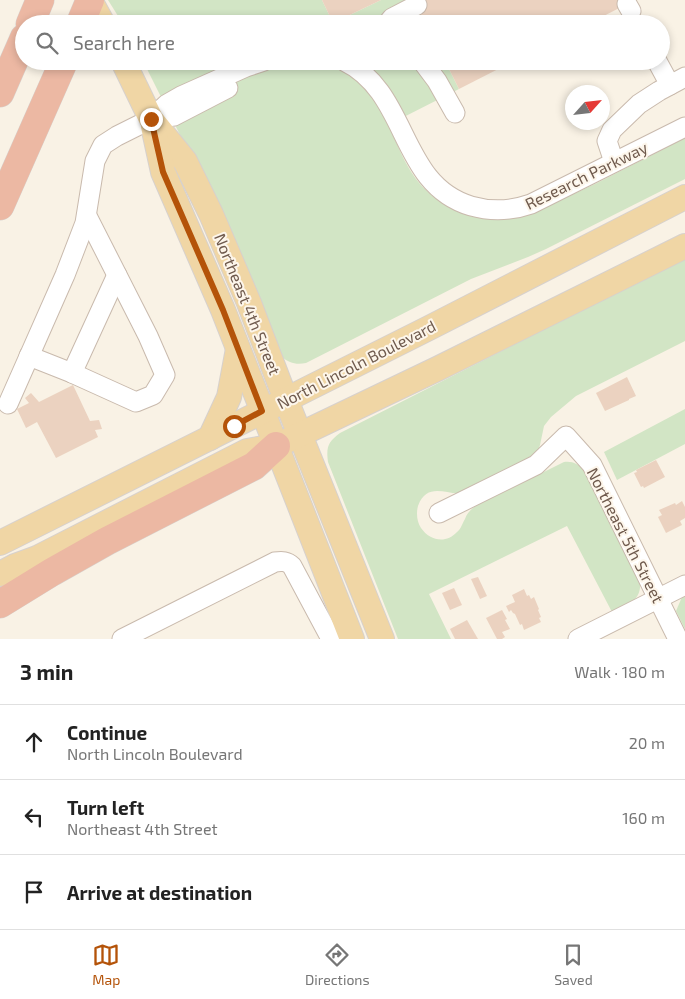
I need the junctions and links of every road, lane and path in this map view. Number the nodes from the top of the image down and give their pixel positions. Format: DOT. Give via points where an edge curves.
graph roads {
  1 [pos="40,0"];
  2 [pos="90,0"];
  3 [pos="417,5"];
  4 [pos="34,15"];
  5 [pos="84,15"];
  6 [pos="98,15"];
  7 [pos="398,15"];
  8 [pos="15,59"];
  9 [pos="60,70"];
  10 [pos="127,70"];
  11 [pos="239,70"];
  12 [pos="258,70"];
  13 [pos="359,70"];
  14 [pos="429,70"];
  15 [pos="666,70"];
  16 [pos="677,81"];
  17 [pos="0,93"];
  18 [pos="455,113"];
  19 [pos="151,119"];
  20 [pos="685,127"];
  21 [pos="614,162"];
  22 [pos="685,198"];
  23 [pos="0,206"];
  24 [pos="87,216"];
  25 [pos="685,246"];
  26 [pos="117,275"];
  27 [pos="238,349"];
  28 [pos="29,356"];
  29 [pos="72,373"];
  30 [pos="286,400"];
  31 [pos="8,404"];
  32 [pos="262,411"];
  33 [pos="301,434"];
  34 [pos="210,438"];
  35 [pos="276,446"];
  36 [pos="439,513"];
  37 [pos="0,543"];
  38 [pos="0,574"];
  39 [pos="685,585"];
  40 [pos="658,599"];
  41 [pos="0,604"];
  42 [pos="122,639"];
  43 [pos="331,639"];
  44 [pos="352,639"];
  45 [pos="382,639"];
  46 [pos="578,639"];
  47 [pos="678,639"];
  1 -- 4 [label="highway"];
  2 -- 5 [label="highway"];
  2 -- 6 [label="main road"];
  3 -- 7 [label="street"];
  8 -- 17 [label="highway"];
  9 -- 23 [label="highway"];
  10 -- 19 [label="main road, Northeast 4th Street"];
  11 -- 19 [label="street" via="181,96"];
  12 -- 19 [label="street" via="174,116"];
  13 -- 21 [label="street, Research Parkway" via="381,93 428,178 446,194 465,204 488,210 522,208"];
  14 -- 18 [label="street"];
  15 -- 16 [label="street"];
  16 -- 21 [label="street" via="640,104 612,130 608,141"];
  19 -- 24 [label="street" via="103,145 95,161"];
  19 -- 27 [label="main road, Northeast 4th Street" via="163,172"];
  19 -- 30 [label="main road, Northeast 4th Street" via="185,161 211,214"];
  20 -- 21 [label="street, Research Parkway"];
  22 -- 30 [label="main road, North Lincoln Boulevard"];
  24 -- 26 [label="street"];
  24 -- 28 [label="street" via="65,276"];
  25 -- 33 [label="main road"];
  26 -- 29 [label="street"];
  26 -- 29 [label="street" via="165,376 153,395 136,402"];
  27 -- 32 [label="main road, Northeast 4th Street"];
  27 -- 34 [label="main road" via="229,397"];
  28 -- 29 [label="street"];
  28 -- 31 [label="street"];
  30 -- 32 [label="main road, North Lincoln Boulevard"];
  30 -- 33 [label="main road, Northeast 4th Street"];
  32 -- 34 [label="main road, North Lincoln Boulevard"];
  32 -- 35 [label="main road, Northeast 4th Street"];
  33 -- 35 [label="main road"];
  33 -- 45 [label="main road, Northeast 4th Street"];
  34 -- 37 [label="main road, North Lincoln Boulevard"];
  35 -- 38 [label="main road" via="247,451"];
  35 -- 41 [label="highway" via="254,466 107,541"];
  35 -- 44 [label="main road, Northeast 4th Street"];
  36 -- 40 [label="street, Northeast 5th Street" via="536,466 566,436 592,465"];
  39 -- 40 [label="street"];
  40 -- 46 [label="street"];
  40 -- 47 [label="street, Northeast 5th Street"];
  42 -- 43 [label="street" via="275,562 288,562 292,566"];
}
